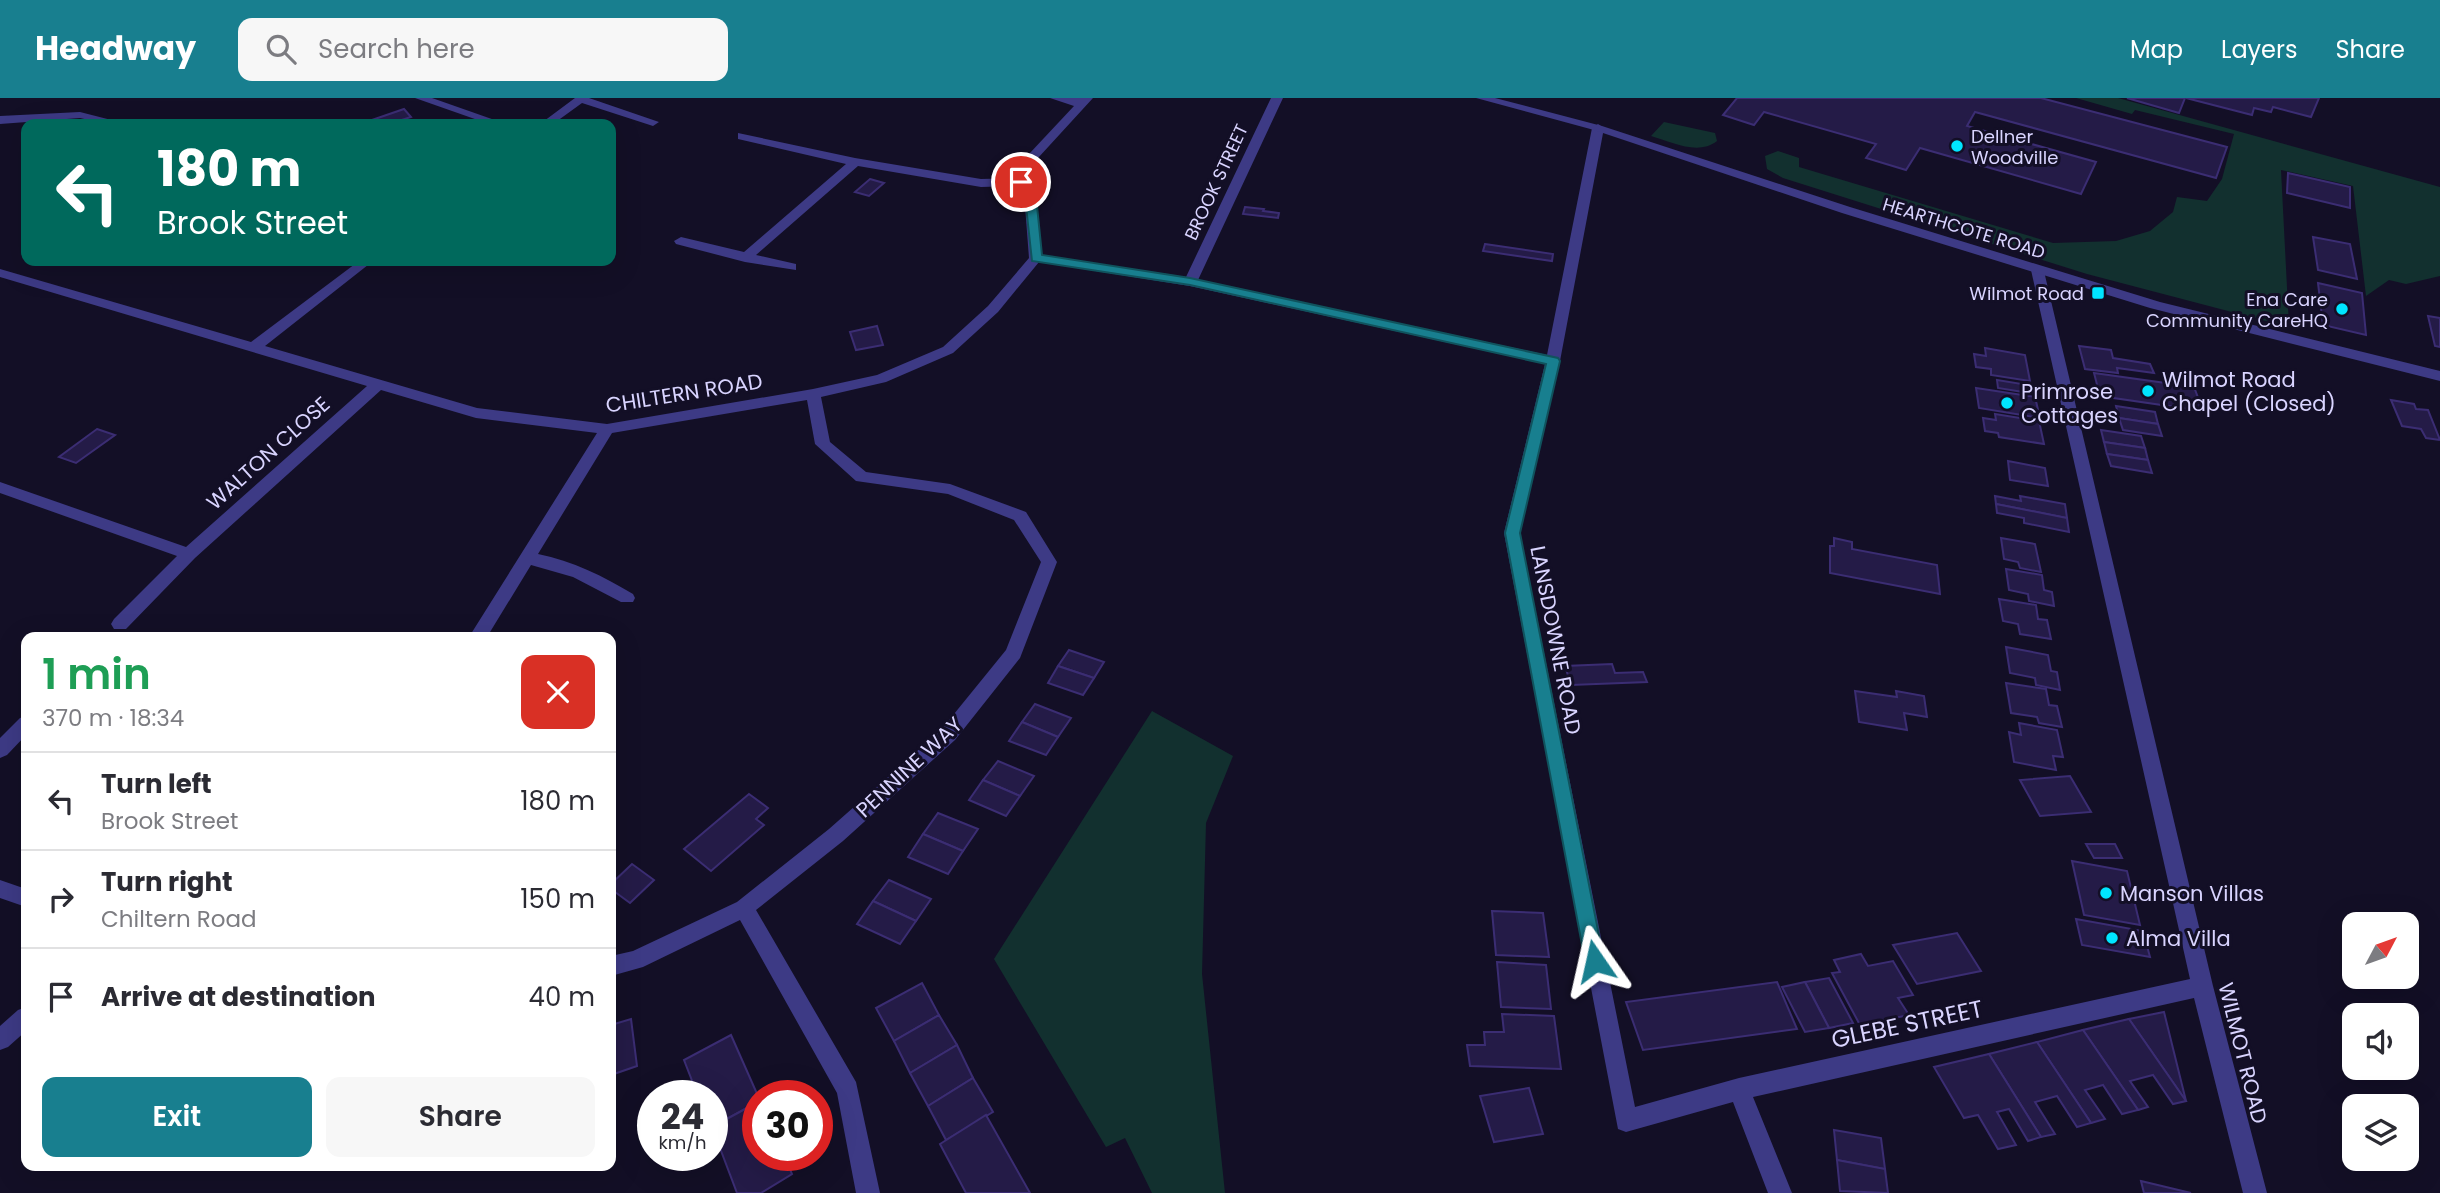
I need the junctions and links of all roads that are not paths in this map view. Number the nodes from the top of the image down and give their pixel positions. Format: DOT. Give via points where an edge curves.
graph roads {
  1 [pos="421,98"];
  2 [pos="1056,98"];
  3 [pos="1277,98"];
  4 [pos="1482,98"];
  5 [pos="581,99"];
  6 [pos="1084,101"];
  7 [pos="98,119"];
  8 [pos="485,119"];
  9 [pos="553,119"];
  10 [pos="0,120"];
  11 [pos="653,122"];
  12 [pos="1598,128"];
  13 [pos="741,136"];
  14 [pos="855,162"];
  15 [pos="1021,182"];
  16 [pos="681,241"];
  17 [pos="745,258"];
  18 [pos="1036,258"];
  19 [pos="360,266"];
  20 [pos="791,267"];
  21 [pos="2038,270"];
  22 [pos="0,273"];
  23 [pos="1190,282"];
  24 [pos="253,348"];
  25 [pos="1553,361"];
  26 [pos="2440,376"];
  27 [pos="377,385"];
  28 [pos="813,394"];
  29 [pos="607,429"];
  30 [pos="0,487"];
  31 [pos="189,554"];
  32 [pos="526,558"];
  33 [pos="627,598"];
  34 [pos="120,624"];
  35 [pos="481,632"];
  36 [pos="21,728"];
  37 [pos="0,750"];
  38 [pos="0,889"];
  39 [pos="21,896"];
  40 [pos="744,908"];
  41 [pos="616,965"];
  42 [pos="2202,986"];
  43 [pos="21,1021"];
  44 [pos="0,1040"];
  45 [pos="1739,1089"];
  46 [pos="1626,1121"];
  47 [pos="867,1193"];
  48 [pos="1780,1193"];
  49 [pos="2255,1193"];
  1 -- 8 [label="street"];
  2 -- 6 [label="street"];
  3 -- 23 [label="street, BROOK STREET"];
  4 -- 12 [label="street, HEARTHCOTE ROAD"];
  5 -- 9 [label="street"];
  5 -- 11 [label="street"];
  6 -- 15 [label="street" via="1033,157"];
  7 -- 10 [label="street" via="80,115"];
  12 -- 21 [label="street, HEARTHCOTE ROAD"];
  12 -- 25 [label="street, LANSDOWNE ROAD"];
  13 -- 14 [label="street"];
  14 -- 15 [label="street" via="981,183"];
  14 -- 17 [label="street"];
  15 -- 18 [label="street" via="1031,206"];
  16 -- 17 [label="street"];
  17 -- 20 [label="street"];
  18 -- 23 [label="street"];
  18 -- 28 [label="street, CHILTERN ROAD" via="993,309 948,350 881,379"];
  19 -- 24 [label="street"];
  21 -- 26 [label="street, HEARTHCOTE ROAD" via="2225,324"];
  21 -- 42 [label="street, WILMOT ROAD"];
  22 -- 24 [label="street, CHILTERN ROAD"];
  23 -- 25 [label="street"];
  24 -- 27 [label="street, CHILTERN ROAD"];
  25 -- 46 [label="street, LANSDOWNE ROAD" via="1512,533"];
  27 -- 29 [label="street, CHILTERN ROAD" via="476,413"];
  27 -- 31 [label="street, WALTON CLOSE"];
  28 -- 29 [label="street, CHILTERN ROAD"];
  28 -- 40 [label="street, PENNINE WAY" via="823,444 862,477 950,489 1020,516 1049,562 1014,653 948,735 836,835"];
  29 -- 32 [label="street"];
  30 -- 31 [label="street"];
  31 -- 34 [label="street, WALTON CLOSE"];
  32 -- 33 [label="street" via="586,575"];
  32 -- 35 [label="street"];
  36 -- 37 [label="street"];
  38 -- 39 [label="street"];
  40 -- 41 [label="street, PENNINE WAY" via="636,960"];
  40 -- 47 [label="street" via="848,1090"];
  42 -- 45 [label="street, GLEBE STREET"];
  42 -- 49 [label="street, WILMOT ROAD"];
  43 -- 44 [label="street"];
  45 -- 46 [label="street, GLEBE STREET"];
  45 -- 48 [label="street"];
}
